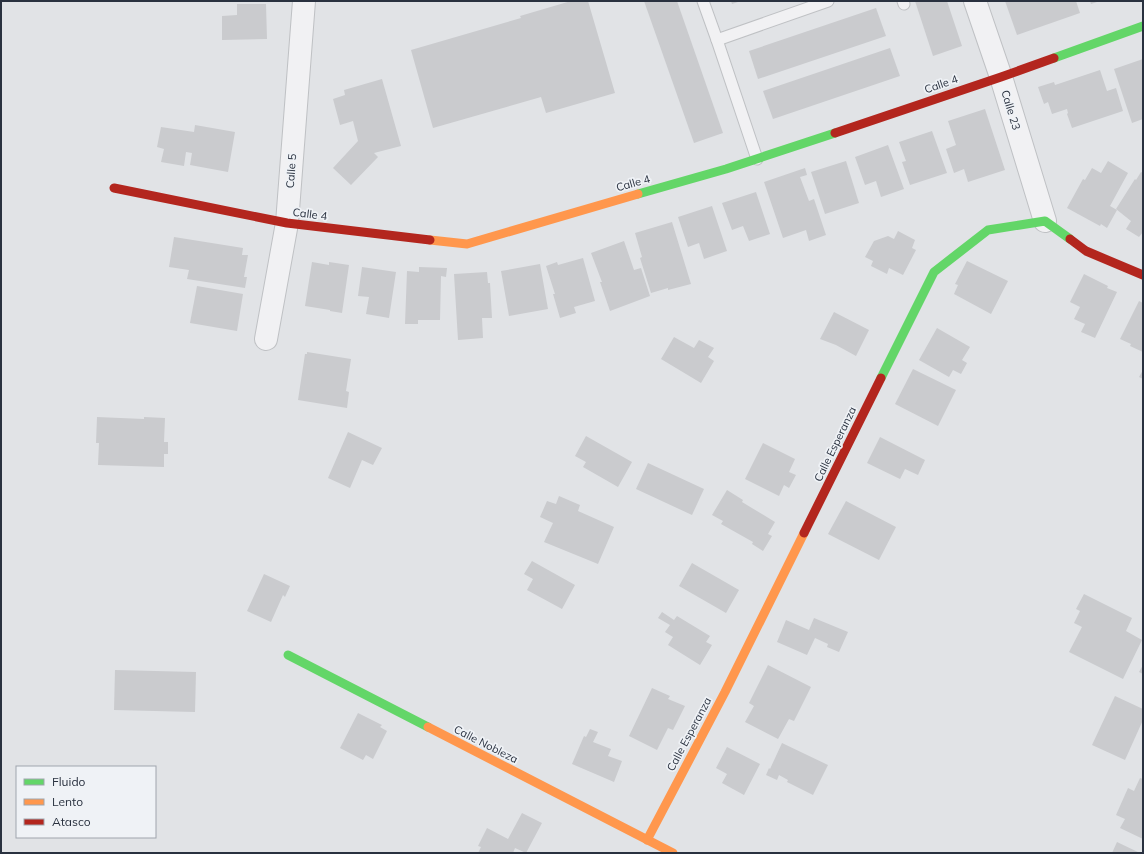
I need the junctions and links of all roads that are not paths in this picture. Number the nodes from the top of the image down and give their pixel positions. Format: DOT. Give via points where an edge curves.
graph roads {
  1 [pos="304,1"];
  2 [pos="703,1"];
  3 [pos="828,1"];
  4 [pos="975,1"];
  5 [pos="1143,26"];
  6 [pos="717,40"];
  7 [pos="1001,77"];
  8 [pos="757,159"];
  9 [pos="114,188"];
  10 [pos="1045,221"];
  11 [pos="287,223"];
  12 [pos="1143,275"];
  13 [pos="266,339"];
  14 [pos="288,656"];
  15 [pos="647,840"];
  16 [pos="673,853"];
  1 -- 11 [label="street, Calle 5"];
  2 -- 6 [label="lane"];
  3 -- 6 [label="lane"];
  4 -- 7 [label="street, Calle 23"];
  5 -- 7 [label="street, Calle 4"];
  6 -- 8 [label="lane"];
  7 -- 8 [label="street, Calle 4"];
  7 -- 10 [label="street, Calle 23"];
  8 -- 11 [label="street, Calle 4" via="467,244"];
  9 -- 11 [label="street, Calle 4"];
  10 -- 12 [label="street" via="1086,251"];
  10 -- 15 [label="street, Calle Esperanza" via="988,230 934,272 729,685"];
  11 -- 13 [label="street, Calle 5"];
  14 -- 15 [label="street, Calle Nobleza"];
  15 -- 16 [label="street, Calle Nobleza"];
}
